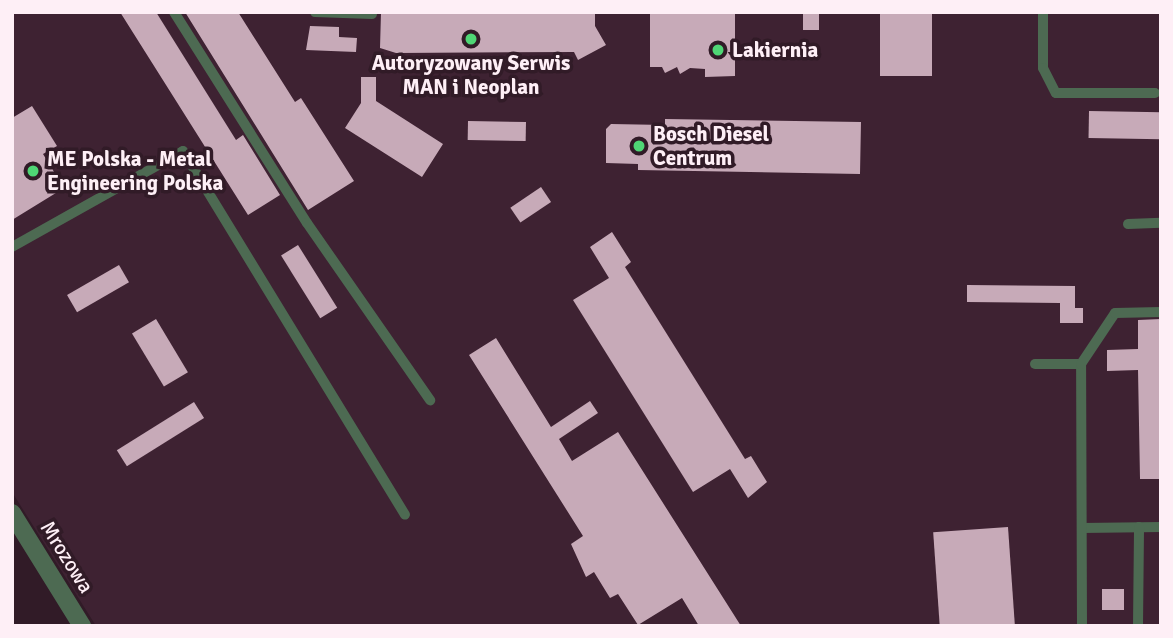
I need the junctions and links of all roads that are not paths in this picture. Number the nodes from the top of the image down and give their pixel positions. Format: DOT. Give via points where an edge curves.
graph roads {
  1 [pos="174,12"];
  2 [pos="315,12"];
  3 [pos="1043,12"];
  4 [pos="372,14"];
  5 [pos="1155,93"];
  6 [pos="1161,223"];
  7 [pos="1128,224"];
  8 [pos="12,247"];
  9 [pos="1161,312"];
  10 [pos="1081,363"];
  11 [pos="1035,364"];
  12 [pos="430,400"];
  13 [pos="12,513"];
  14 [pos="405,514"];
  15 [pos="1139,527"];
  16 [pos="1161,527"];
  17 [pos="1082,528"];
  18 [pos="82,626"];
  19 [pos="1082,626"];
  20 [pos="1138,626"];
  1 -- 12 [label="lane" via="307,223"];
  2 -- 4 [label="lane"];
  3 -- 5 [label="lane" via="1044,68 1056,93"];
  6 -- 7 [label="lane"];
  8 -- 14 [label="lane" via="183,151"];
  9 -- 10 [label="lane" via="1115,313"];
  10 -- 11 [label="lane"];
  10 -- 17 [label="lane"];
  13 -- 18 [label="street, Mrozowa"];
  15 -- 16 [label="lane"];
  15 -- 17 [label="lane"];
  15 -- 20 [label="lane"];
  17 -- 19 [label="lane"];
}
